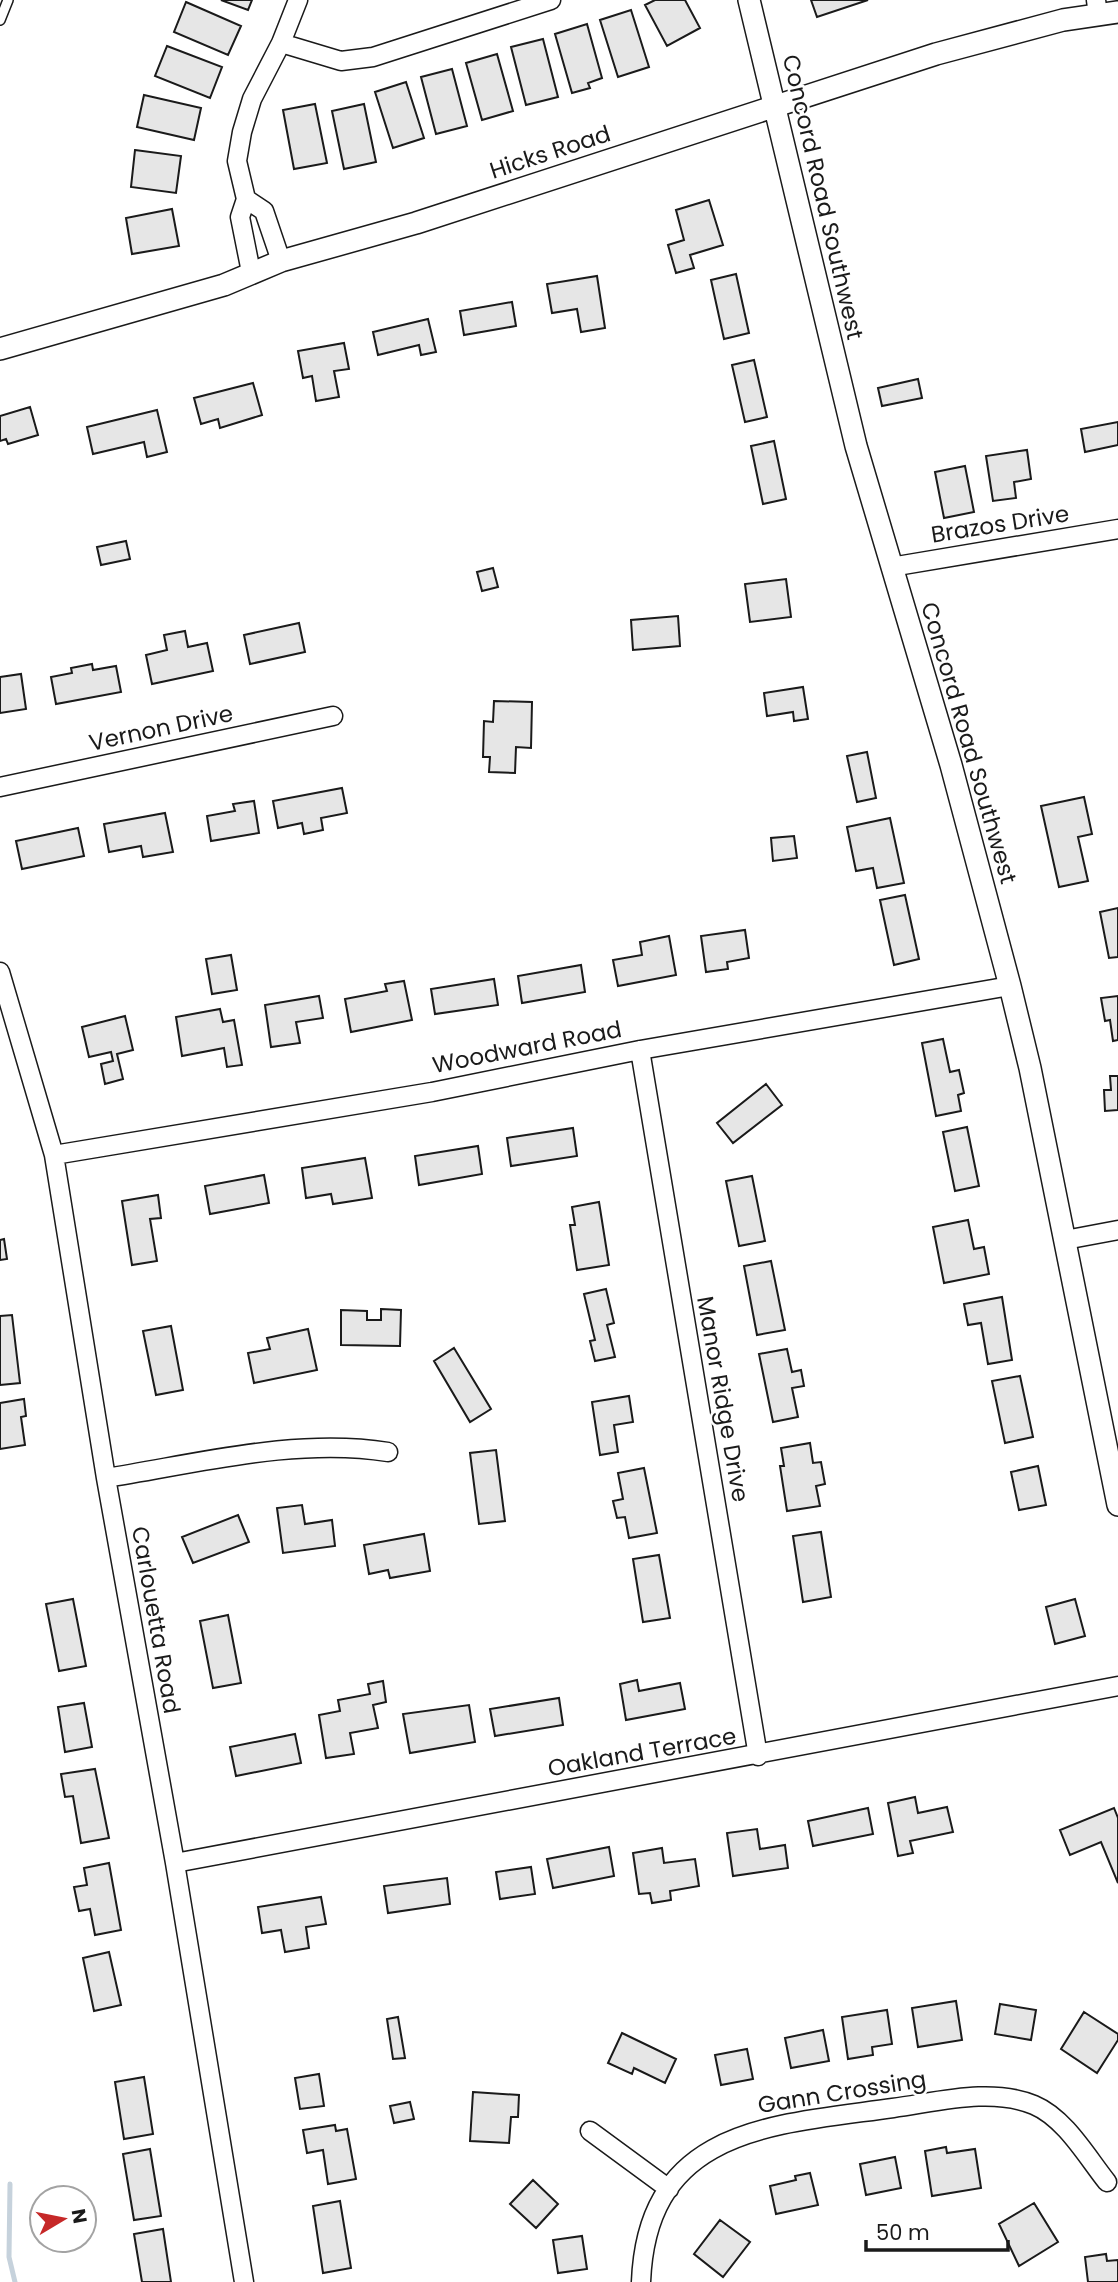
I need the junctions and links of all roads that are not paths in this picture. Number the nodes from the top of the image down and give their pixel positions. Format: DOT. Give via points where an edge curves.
graph roads {
  1 [pos="8,0"];
  2 [pos="298,0"];
  3 [pos="551,0"];
  4 [pos="749,0"];
  5 [pos="1104,9"];
  6 [pos="0,20"];
  7 [pos="281,43"];
  8 [pos="776,105"];
  9 [pos="246,199"];
  10 [pos="281,261"];
  11 [pos="251,272"];
  12 [pos="0,349"];
  13 [pos="1118,529"];
  14 [pos="891,567"];
  15 [pos="333,716"];
  16 [pos="0,787"];
  17 [pos="0,972"];
  18 [pos="1010,986"];
  19 [pos="640,1050"];
  20 [pos="54,1154"];
  21 [pos="1118,1230"];
  22 [pos="1065,1240"];
  23 [pos="388,1452"];
  24 [pos="106,1478"];
  25 [pos="1118,1505"];
  26 [pos="1118,1686"];
  27 [pos="758,1756"];
  28 [pos="175,1863"];
  29 [pos="590,2131"];
  30 [pos="1107,2182"];
  31 [pos="669,2189"];
  32 [pos="244,2282"];
  33 [pos="641,2282"];
  1 -- 6 [label="lane"];
  2 -- 7 [label="street"];
  3 -- 7 [label="street" via="373,57 341,61"];
  4 -- 8 [label="street, Concord Road Southwest"];
  5 -- 8 [label="street, Hicks Road" via="976,42"];
  7 -- 9 [label="street" via="252,99 242,132 237,161"];
  8 -- 10 [label="street, Hicks Road" via="428,219"];
  8 -- 14 [label="street, Concord Road Southwest" via="836,366"];
  9 -- 10 [label="street" via="264,211"];
  9 -- 11 [label="street" via="240,217"];
  10 -- 11 [label="street, Hicks Road"];
  11 -- 12 [label="street, Hicks Road" via="224,285"];
  13 -- 14 [label="street, Brazos Drive"];
  14 -- 18 [label="street, Concord Road Southwest" via="951,765"];
  15 -- 16 [label="street, Vernon Drive"];
  17 -- 20 [label="street, Carlouetta Road"];
  18 -- 19 [label="street, Woodward Road"];
  18 -- 22 [label="street, Concord Road Southwest"];
  19 -- 20 [label="street, Woodward Road" via="432,1092"];
  19 -- 27 [label="street, Manor Ridge Drive"];
  20 -- 24 [label="street, Carlouetta Road"];
  21 -- 22 [label="street"];
  22 -- 25 [label="street, Concord Road Southwest"];
  23 -- 24 [label="street" via="292,1450"];
  24 -- 28 [label="street, Carlouetta Road"];
  26 -- 27 [label="street, Oakland Terrace"];
  27 -- 28 [label="street, Oakland Terrace"];
  28 -- 32 [label="street, Carlouetta Road"];
  29 -- 31 [label="street"];
  30 -- 31 [label="street, Gann Crossing" via="1058,2122 1036,2106 991,2097 772,2125 716,2145 683,2171"];
  31 -- 33 [label="street, Gann Crossing" via="644,2247"];
}
